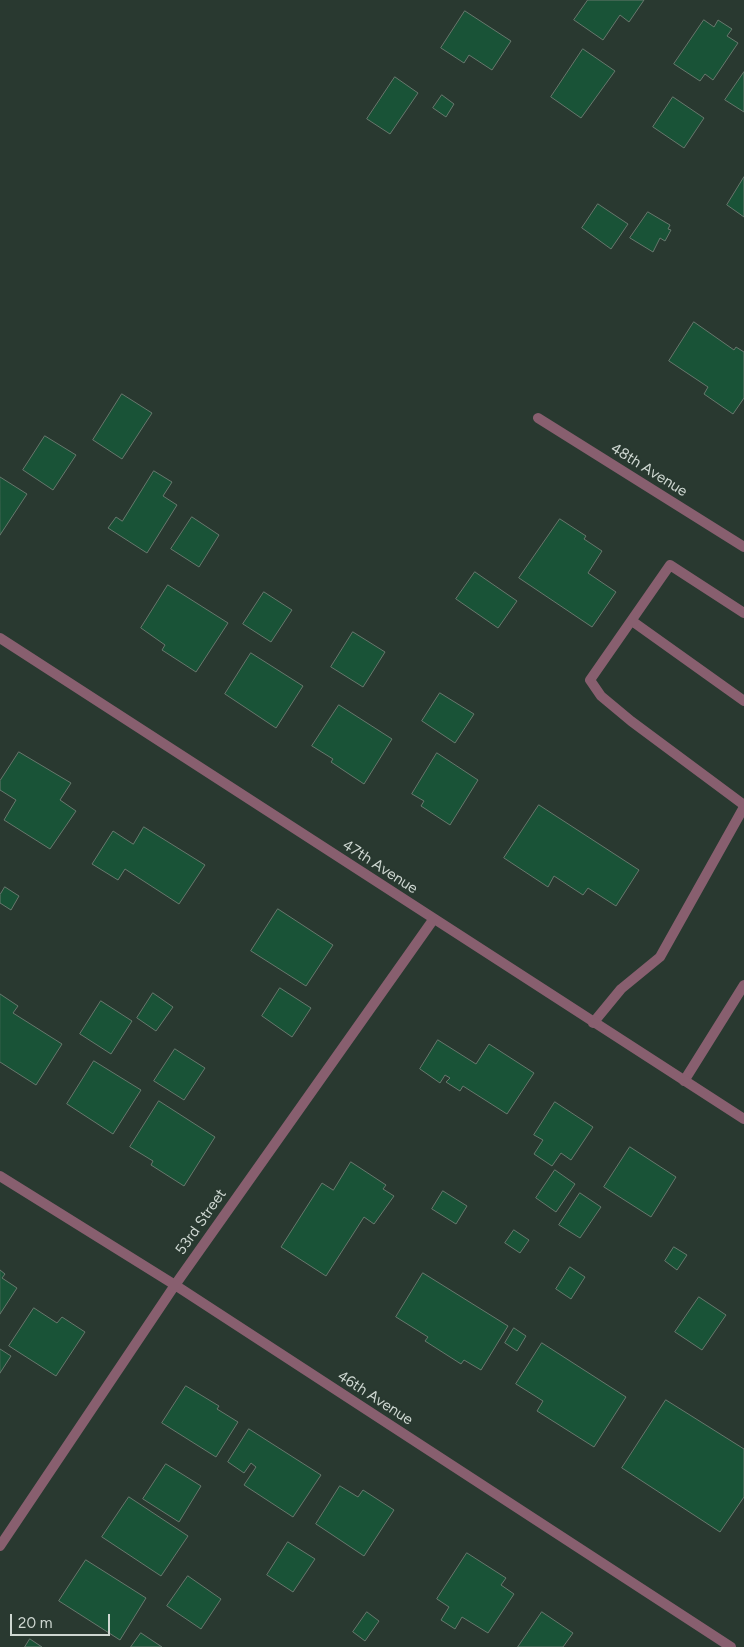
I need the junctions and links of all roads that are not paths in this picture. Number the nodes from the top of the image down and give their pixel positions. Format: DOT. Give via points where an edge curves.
graph roads {
  1 [pos="538,418"];
  2 [pos="744,548"];
  3 [pos="744,613"];
  4 [pos="632,621"];
  5 [pos="0,638"];
  6 [pos="744,701"];
  7 [pos="744,806"];
  8 [pos="433,920"];
  9 [pos="744,985"];
  10 [pos="593,1023"];
  11 [pos="684,1081"];
  12 [pos="744,1119"];
  13 [pos="0,1176"];
  14 [pos="175,1286"];
  15 [pos="0,1546"];
  16 [pos="732,1647"];
  1 -- 2 [label="street, 48th Avenue"];
  3 -- 4 [label="street" via="670,565"];
  4 -- 6 [label="street"];
  4 -- 7 [label="street" via="590,680 601,696 631,722"];
  5 -- 8 [label="street, 47th Avenue"];
  7 -- 10 [label="street" via="660,957 621,989"];
  8 -- 10 [label="street, 47th Avenue"];
  8 -- 14 [label="street, 53rd Street"];
  9 -- 11 [label="street"];
  10 -- 11 [label="street, 47th Avenue"];
  11 -- 12 [label="street, 47th Avenue"];
  13 -- 14 [label="street, 46th Avenue"];
  14 -- 15 [label="street, 53rd Street"];
  14 -- 16 [label="street, 46th Avenue"];
}
